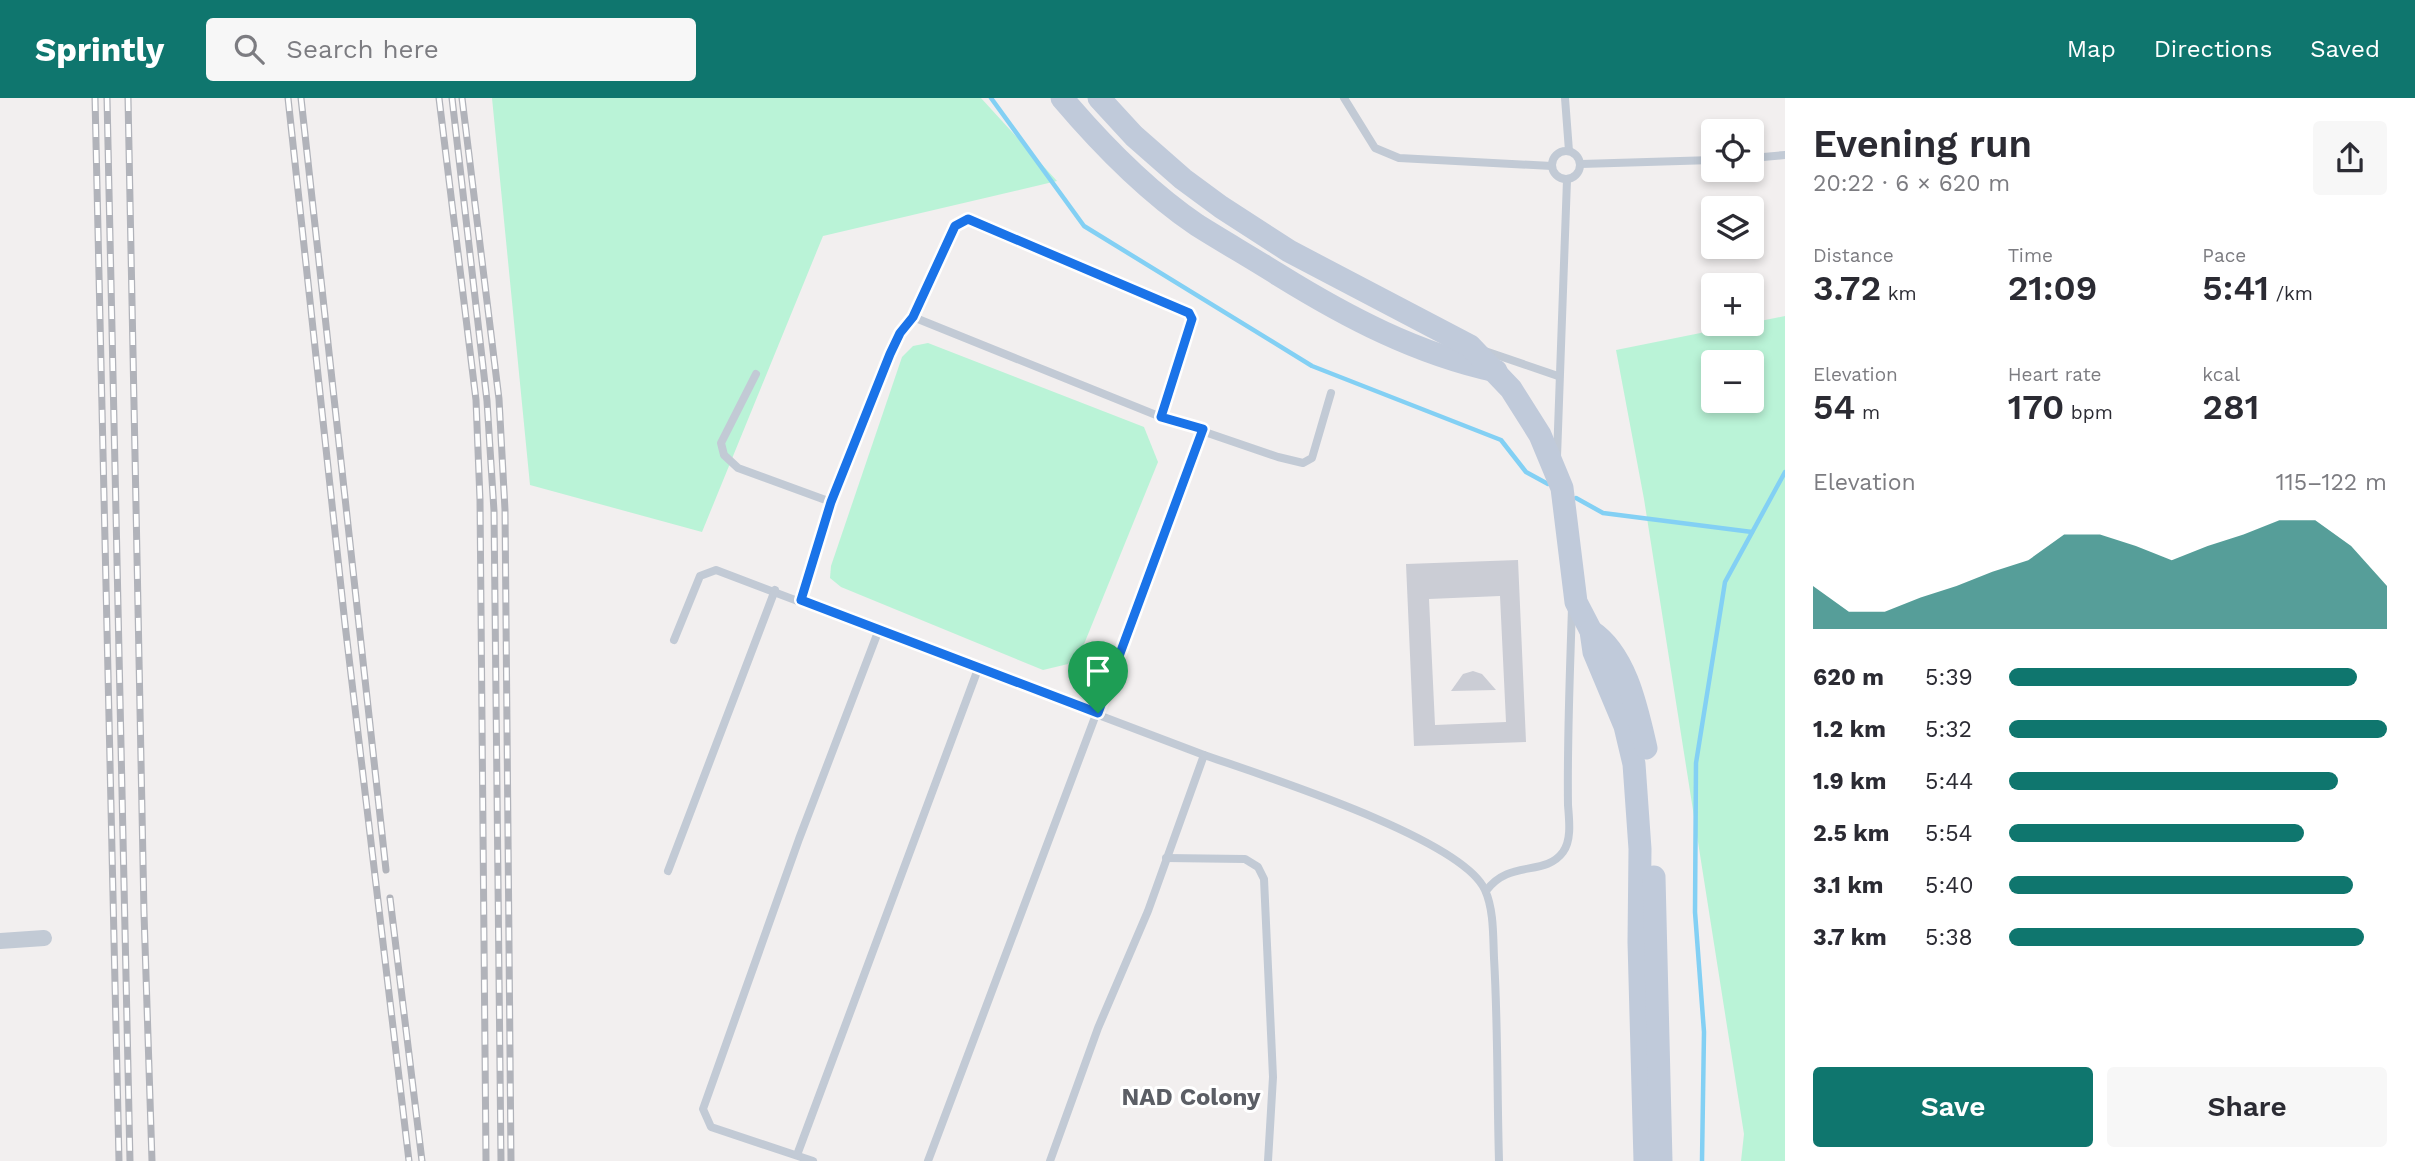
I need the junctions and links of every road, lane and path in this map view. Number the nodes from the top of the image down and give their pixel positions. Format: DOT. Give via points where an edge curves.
graph roads {
  1 [pos="1062,98"];
  2 [pos="1099,98"];
  3 [pos="1343,98"];
  4 [pos="1565,98"];
  5 [pos="1569,150"];
  6 [pos="1785,155"];
  7 [pos="1764,157"];
  8 [pos="1701,160"];
  9 [pos="1581,164"];
  10 [pos="1552,166"];
  11 [pos="1567,180"];
  12 [pos="913,317"];
  13 [pos="1470,346"];
  14 [pos="1496,371"];
  15 [pos="756,374"];
  16 [pos="1559,376"];
  17 [pos="1331,393"];
  18 [pos="1161,417"];
  19 [pos="1203,429"];
  20 [pos="1557,474"];
  21 [pos="831,502"];
  22 [pos="1573,586"];
  23 [pos="775,590"];
  24 [pos="801,600"];
  25 [pos="1591,631"];
  26 [pos="878,632"];
  27 [pos="674,640"];
  28 [pos="978,669"];
  29 [pos="1098,713"];
  30 [pos="1204,755"];
  31 [pos="1166,858"];
  32 [pos="668,871"];
  33 [pos="1486,891"];
  34 [pos="44,938"];
  35 [pos="0,942"];
  36 [pos="797,1155"];
  37 [pos="813,1161"];
  38 [pos="928,1161"];
  39 [pos="1050,1161"];
  40 [pos="1268,1161"];
  41 [pos="1499,1161"];
  42 [pos="1645,1161"];
  43 [pos="1661,1161"];
  1 -- 14 [label="street" via="1121,159 1197,225 1316,298 1386,334 1430,353"];
  2 -- 13 [label="street" via="1134,136 1221,207 1289,251"];
  3 -- 10 [label="lane" via="1375,148 1399,158"];
  4 -- 5 [label="lane"];
  5 -- 9 [label="lane"];
  5 -- 10 [label="lane" via="1555,155"];
  6 -- 7 [label="lane"];
  8 -- 9 [label="lane"];
  9 -- 11 [label="lane" via="1577,175"];
  10 -- 11 [label="lane" via="1557,176"];
  11 -- 16 [label="lane"];
  12 -- 18 [label="lane"];
  12 -- 18 [label="lane" via="955,226 968,219 1189,313 1193,325"];
  12 -- 21 [label="lane" via="890,354"];
  13 -- 14 [label="street"];
  13 -- 16 [label="lane"];
  14 -- 20 [label="street" via="1523,407"];
  15 -- 21 [label="lane" via="721,443 724,456 738,468"];
  16 -- 20 [label="lane"];
  17 -- 19 [label="lane" via="1309,462 1278,457"];
  18 -- 19 [label="lane"];
  19 -- 29 [label="lane"];
  20 -- 22 [label="street"];
  21 -- 24 [label="lane"];
  22 -- 25 [label="street"];
  22 -- 33 [label="lane" via="1565,851 1553,861 1503,873"];
  23 -- 24 [label="lane"];
  23 -- 27 [label="lane" via="731,573 708,571 700,576"];
  23 -- 32 [label="lane"];
  24 -- 26 [label="lane"];
  25 -- 42 [label="street" via="1594,652 1625,726 1634,764 1640,849"];
  25 -- 43 [label="street" via="1607,642 1629,688 1647,752"];
  26 -- 28 [label="lane"];
  26 -- 36 [label="lane" via="703,1109 711,1127"];
  28 -- 29 [label="lane"];
  28 -- 36 [label="lane"];
  29 -- 30 [label="lane"];
  29 -- 38 [label="lane"];
  30 -- 31 [label="lane"];
  30 -- 33 [label="lane" via="1368,813 1472,872"];
  31 -- 39 [label="lane"];
  31 -- 40 [label="lane" via="1245,859 1258,867 1264,879 1273,1077"];
  33 -- 41 [label="lane" via="1495,968"];
  34 -- 35 [label="street"];
  36 -- 37 [label="lane"];
}
